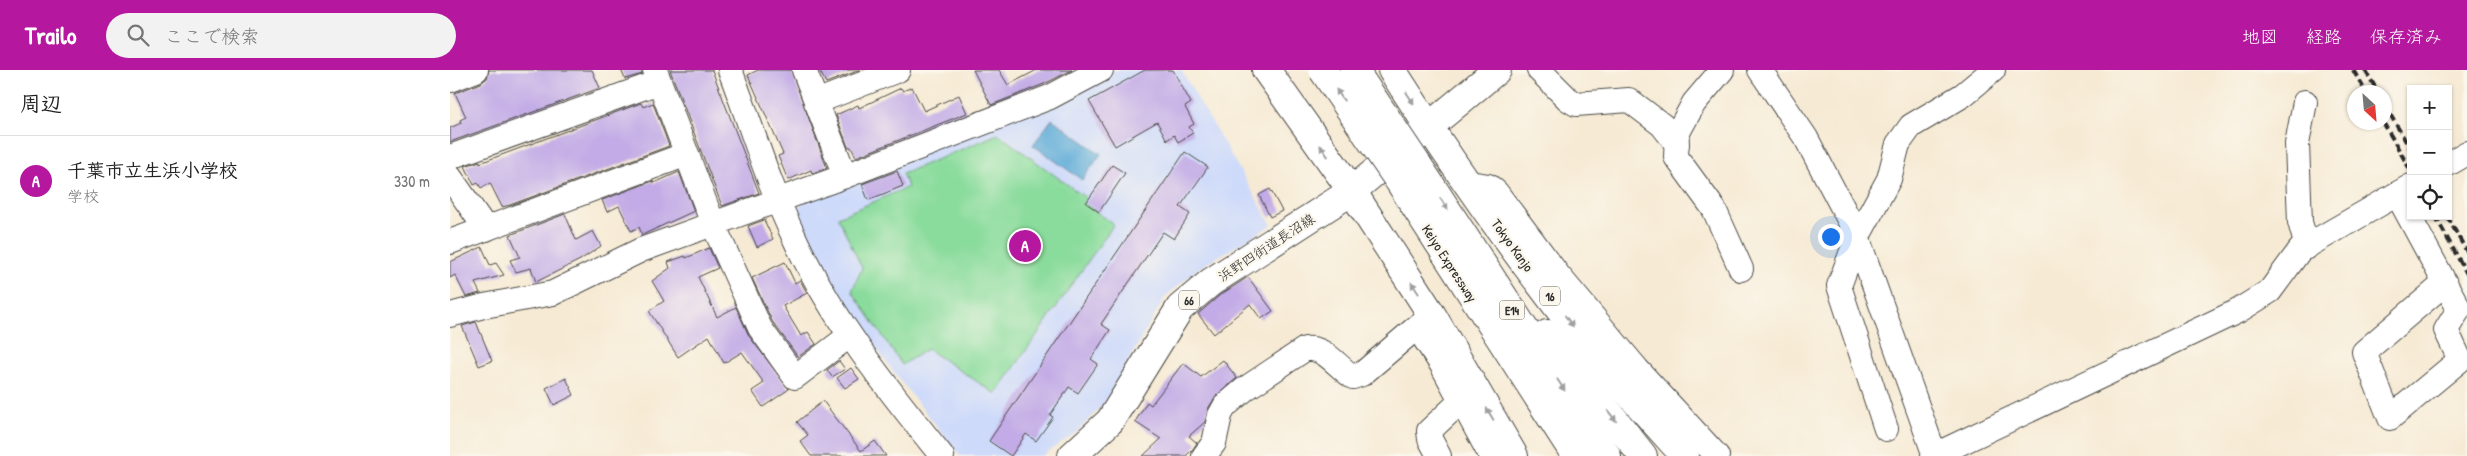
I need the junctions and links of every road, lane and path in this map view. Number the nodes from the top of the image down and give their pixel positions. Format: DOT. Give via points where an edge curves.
graph roads {
  1 [pos="476,70"];
  2 [pos="730,70"];
  3 [pos="804,70"];
  4 [pos="898,70"];
  5 [pos="1101,70"];
  6 [pos="1266,70"];
  7 [pos="1323,70"];
  8 [pos="1354,70"];
  9 [pos="1392,70"];
  10 [pos="1497,70"];
  11 [pos="1539,70"];
  12 [pos="1722,70"];
  13 [pos="1760,70"];
  14 [pos="1993,70"];
  15 [pos="1078,75"];
  16 [pos="657,76"];
  17 [pos="450,80"];
  18 [pos="816,102"];
  19 [pos="2305,102"];
  20 [pos="1428,126"];
  21 [pos="1677,144"];
  22 [pos="2467,152"];
  23 [pos="687,154"];
  24 [pos="450,157"];
  25 [pos="2452,161"];
  26 [pos="1407,171"];
  27 [pos="845,176"];
  28 [pos="450,177"];
  29 [pos="1469,183"];
  30 [pos="2404,190"];
  31 [pos="1352,191"];
  32 [pos="779,200"];
  33 [pos="1417,212"];
  34 [pos="713,224"];
  35 [pos="486,229"];
  36 [pos="1460,229"];
  37 [pos="1857,238"];
  38 [pos="450,242"];
  39 [pos="2306,247"];
  40 [pos="1741,269"];
  41 [pos="2445,283"];
  42 [pos="450,315"];
  43 [pos="1424,321"];
  44 [pos="849,336"];
  45 [pos="1461,402"];
  46 [pos="1886,429"];
  47 [pos="942,456"];
  48 [pos="1072,456"];
  49 [pos="1204,456"];
  50 [pos="1439,456"];
  51 [pos="1491,456"];
  52 [pos="1514,456"];
  53 [pos="1554,456"];
  54 [pos="1576,456"];
  55 [pos="1607,456"];
  56 [pos="1642,456"];
  57 [pos="1685,456"];
  58 [pos="1717,456"];
  59 [pos="1934,456"];
  1 -- 17 [label="street"];
  2 -- 32 [label="street"];
  3 -- 18 [label="street"];
  4 -- 18 [label="street"];
  5 -- 15 [label="street"];
  31 -- 6 [label="main road, one-way"];
  26 -- 7 [label="main road, Keiyo Expressway / E14, one-way, bridge"];
  8 -- 26 [label="main road, Keiyo Expressway / E14, bridge"];
  9 -- 20 [label="main road, Tokyo Kanjo / 16, one-way"];
  10 -- 20 [label="main road, 浜野四街道長沼線 / 66"];
  11 -- 21 [label="street" via="1576,104 1629,100 1662,125"];
  12 -- 21 [label="street" via="1694,103 1677,134"];
  13 -- 37 [label="street" via="1806,138"];
  14 -- 37 [label="street" via="1963,95 1911,126 1898,144 1889,179"];
  15 -- 27 [label="street" via="1050,97"];
  16 -- 23 [label="street"];
  16 -- 24 [label="street"];
  18 -- 27 [label="street"];
  19 -- 39 [label="street" via="2297,144 2300,222"];
  20 -- 29 [label="main road, Tokyo Kanjo / 16"];
  20 -- 31 [label="main road, 浜野四街道長沼線 / 66"];
  21 -- 40 [label="street" via="1676,157 1714,209"];
  22 -- 25 [label="street"];
  23 -- 34 [label="street"];
  23 -- 35 [label="street"];
  26 -- 33 [label="main road, Keiyo Expressway / E14"];
  26 -- 36 [label="main road, Keiyo Expressway / E14, one-way"];
  27 -- 32 [label="street"];
  28 -- 35 [label="street"];
  29 -- 57 [label="main road, Tokyo Kanjo / 16, one-way" via="1585,342"];
  29 -- 58 [label="street" via="1489,186 1496,192 1558,276"];
  30 -- 39 [label="street"];
  30 -- 41 [label="street"];
  43 -- 31 [label="main road, one-way"];
  31 -- 48 [label="main road, 浜野四街道長沼線 / 66" via="1211,282 1180,308 1110,421"];
  32 -- 34 [label="street"];
  32 -- 44 [label="street" via="793,236"];
  33 -- 53 [label="main road" via="1427,247"];
  33 -- 54 [label="main road, Keiyo Expressway / E14"];
  34 -- 42 [label="street" via="641,250 553,293"];
  34 -- 44 [label="street" via="760,328 796,378"];
  35 -- 38 [label="street"];
  36 -- 55 [label="main road, Keiyo Expressway / E14, one-way"];
  36 -- 56 [label="main road, one-way" via="1488,256"];
  37 -- 46 [label="street" via="1839,286"];
  37 -- 59 [label="street"];
  39 -- 59 [label="street" via="2300,250 2270,291 2238,311"];
  41 -- 41 [label="street" via="2364,352 2390,418 2460,360 2446,330 2459,309"];
  43 -- 45 [label="street"];
  43 -- 49 [label="street" via="1362,374 1353,377 1321,350 1305,349 1225,406 1214,443"];
  52 -- 43 [label="main road, one-way"];
  44 -- 47 [label="street"];
  45 -- 50 [label="street" via="1429,431"];
  45 -- 51 [label="street"];
}
